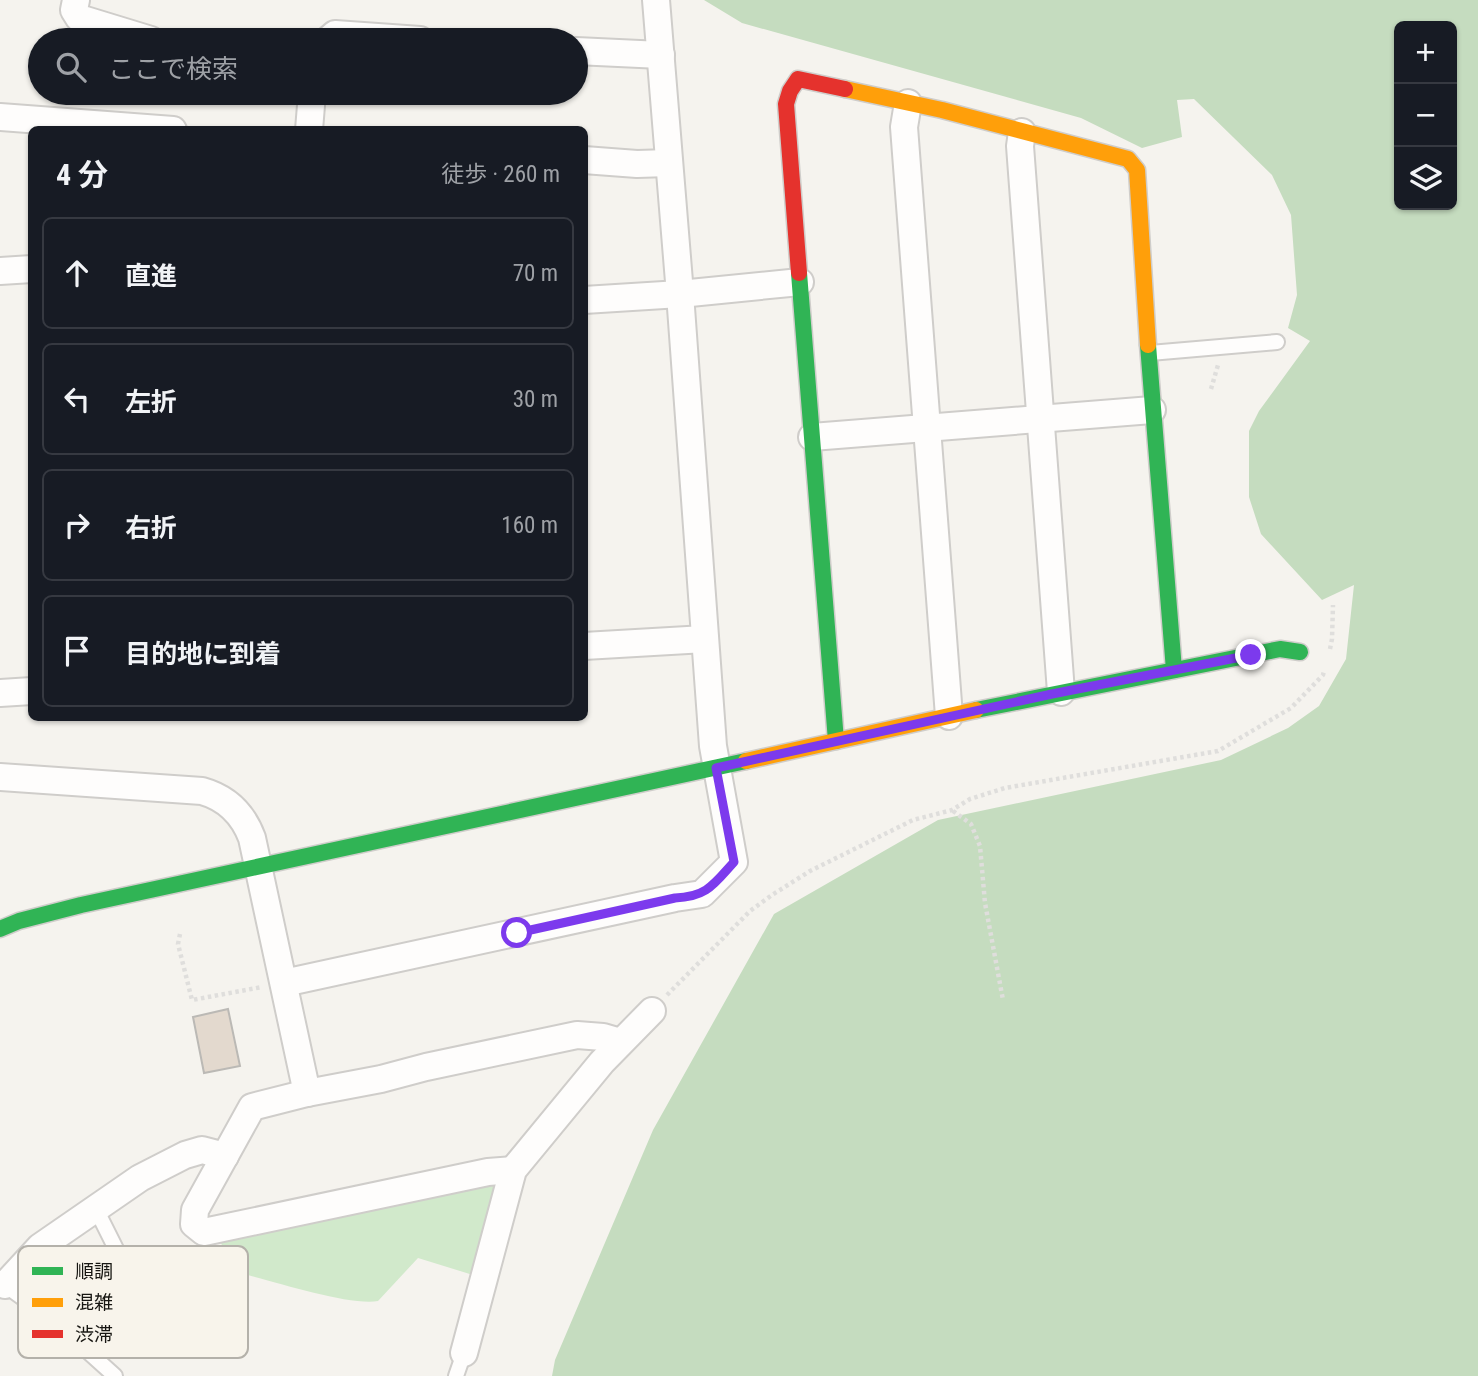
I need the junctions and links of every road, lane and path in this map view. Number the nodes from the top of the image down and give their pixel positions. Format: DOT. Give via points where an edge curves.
graph roads {
  1 [pos="76,0"];
  2 [pos="656,0"];
  3 [pos="112,28"];
  4 [pos="588,52"];
  5 [pos="661,55"];
  6 [pos="908,103"];
  7 [pos="311,105"];
  8 [pos="0,117"];
  9 [pos="120,126"];
  10 [pos="309,126"];
  11 [pos="1022,132"];
  12 [pos="588,160"];
  13 [pos="669,163"];
  14 [pos="28,269"];
  15 [pos="0,271"];
  16 [pos="800,282"];
  17 [pos="680,294"];
  18 [pos="588,300"];
  19 [pos="1277,342"];
  20 [pos="1220,347"];
  21 [pos="1149,353"];
  22 [pos="1211,389"];
  23 [pos="1153,410"];
  24 [pos="1042,418"];
  25 [pos="928,427"];
  26 [pos="812,437"];
  27 [pos="1333,605"];
  28 [pos="705,639"];
  29 [pos="588,646"];
  30 [pos="1329,651"];
  31 [pos="1300,652"];
  32 [pos="1326,663"];
  33 [pos="1174,670"];
  34 [pos="28,691"];
  35 [pos="1061,692"];
  36 [pos="0,693"];
  37 [pos="949,716"];
  38 [pos="836,741"];
  39 [pos="716,768"];
  40 [pos="0,777"];
  41 [pos="952,810"];
  42 [pos="259,867"];
  43 [pos="0,929"];
  44 [pos="180,934"];
  45 [pos="276,984"];
  46 [pos="1003,1000"];
  47 [pos="652,1011"];
  48 [pos="620,1042"];
  49 [pos="307,1093"];
  50 [pos="225,1156"];
  51 [pos="513,1170"];
  52 [pos="96,1209"];
  53 [pos="204,1232"];
  54 [pos="41,1246"];
  55 [pos="114,1246"];
  56 [pos="212,1246"];
  57 [pos="18,1271"];
  58 [pos="5,1285"];
  59 [pos="18,1294"];
  60 [pos="95,1358"];
  61 [pos="460,1364"];
  62 [pos="115,1376"];
  1 -- 3 [label="street" via="74,10 79,18"];
  2 -- 5 [label="street"];
  4 -- 5 [label="street"];
  5 -- 13 [label="street"];
  6 -- 11 [label="street"];
  6 -- 16 [label="street" via="798,79 790,91 786,104"];
  6 -- 25 [label="street" via="904,127"];
  7 -- 10 [label="street"];
  8 -- 9 [label="street"];
  11 -- 21 [label="street" via="1128,159 1137,170"];
  11 -- 24 [label="street"];
  12 -- 13 [label="street"];
  13 -- 17 [label="street"];
  14 -- 15 [label="street"];
  16 -- 17 [label="street"];
  16 -- 26 [label="street"];
  17 -- 18 [label="street"];
  17 -- 28 [label="street"];
  19 -- 20 [label="lane"];
  20 -- 21 [label="lane"];
  20 -- 22 [label="path"];
  21 -- 23 [label="street"];
  23 -- 24 [label="street"];
  23 -- 33 [label="street"];
  24 -- 25 [label="street"];
  24 -- 35 [label="street"];
  25 -- 26 [label="street"];
  25 -- 37 [label="street"];
  26 -- 38 [label="street"];
  27 -- 30 [label="path"];
  28 -- 29 [label="street"];
  28 -- 39 [label="street"];
  31 -- 33 [label="street" via="1280,649"];
  32 -- 41 [label="path" via="1323,675 1291,708 1218,751 1005,788"];
  33 -- 35 [label="street"];
  34 -- 36 [label="street"];
  35 -- 37 [label="street"];
  37 -- 38 [label="street"];
  38 -- 39 [label="street"];
  39 -- 42 [label="street"];
  39 -- 45 [label="street" via="734,862 702,894"];
  40 -- 42 [label="street" via="212,794 242,818"];
  41 -- 46 [label="path" via="971,824 980,846"];
  41 -- 47 [label="path" via="914,820 772,895 750,911"];
  42 -- 43 [label="street" via="49,913"];
  42 -- 45 [label="street"];
  44 -- 45 [label="path" via="178,944 192,1000"];
  45 -- 49 [label="street"];
  47 -- 48 [label="street"];
  48 -- 49 [label="street" via="577,1035"];
  48 -- 51 [label="street"];
  49 -- 50 [label="street" via="252,1107"];
  50 -- 52 [label="street" via="202,1150 185,1155 140,1178"];
  50 -- 53 [label="street" via="195,1210 194,1224"];
  51 -- 53 [label="street"];
  51 -- 61 [label="street"];
  52 -- 54 [label="street"];
  52 -- 55 [label="lane"];
  53 -- 56 [label="path"];
  57 -- 58 [label="street"];
  58 -- 59 [label="lane"];
  60 -- 62 [label="lane"];
}
